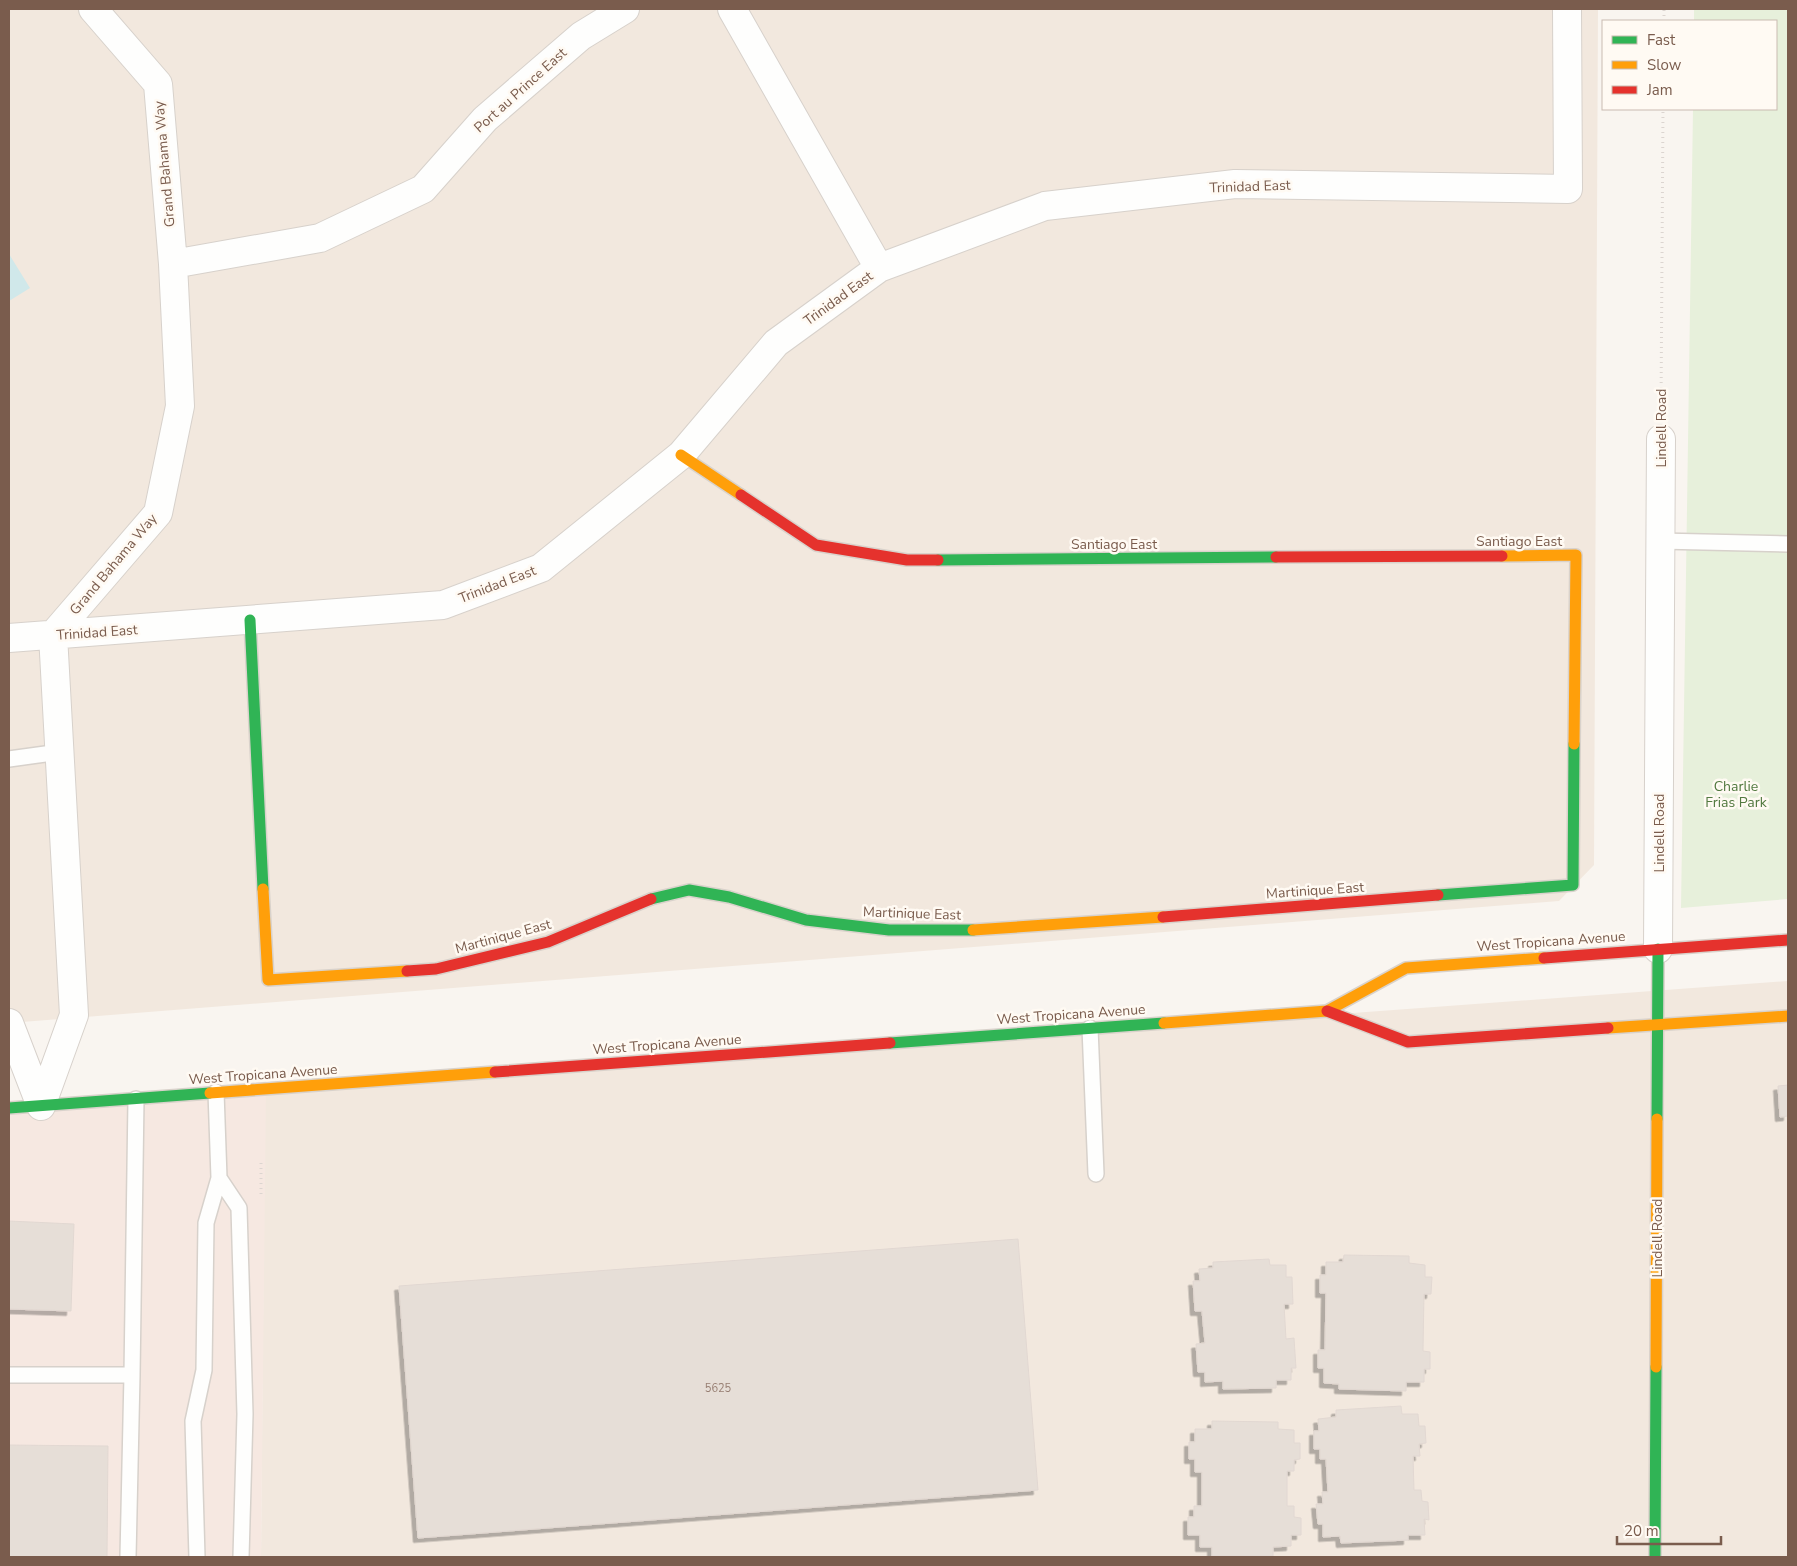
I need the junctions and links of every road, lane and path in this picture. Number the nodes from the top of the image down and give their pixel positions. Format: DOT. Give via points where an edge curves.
graph roads {
  1 [pos="94,9"];
  2 [pos="625,9"];
  3 [pos="732,9"];
  4 [pos="1567,9"];
  5 [pos="1663,110"];
  6 [pos="172,264"];
  7 [pos="879,268"];
  8 [pos="1661,439"];
  9 [pos="681,455"];
  10 [pos="1660,540"];
  11 [pos="1788,544"];
  12 [pos="1576,556"];
  13 [pos="250,620"];
  14 [pos="52,635"];
  15 [pos="14,638"];
  16 [pos="60,752"];
  17 [pos="9,759"];
  18 [pos="1788,940"];
  19 [pos="1658,949"];
  20 [pos="1327,1011"];
  21 [pos="1788,1016"];
  22 [pos="9,1023"];
  23 [pos="1658,1026"];
  24 [pos="1090,1028"];
  25 [pos="216,1092"];
  26 [pos="136,1099"];
  27 [pos="41,1106"];
  28 [pos="9,1108"];
  29 [pos="1096,1174"];
  30 [pos="219,1178"];
  31 [pos="9,1375"];
  32 [pos="132,1375"];
  33 [pos="128,1557"];
  34 [pos="197,1557"];
  35 [pos="241,1557"];
  36 [pos="1655,1557"];
  1 -- 6 [label="street, Grand Bahama Way" via="158,84"];
  2 -- 6 [label="street, Port au Prince East" via="581,36 486,119 423,189 320,238"];
  3 -- 7 [label="street"];
  4 -- 7 [label="street, Trinidad East" via="1568,189 1235,184 1045,206"];
  5 -- 8 [label="path, Lindell Road"];
  6 -- 14 [label="street, Grand Bahama Way" via="180,406 158,513"];
  7 -- 9 [label="street, Trinidad East" via="776,343"];
  8 -- 10 [label="street, Lindell Road"];
  9 -- 12 [label="street, Santiago East" via="816,545 907,560"];
  9 -- 13 [label="street, Trinidad East" via="541,568 443,605"];
  10 -- 11 [label="lane"];
  10 -- 19 [label="street, Lindell Road"];
  12 -- 13 [label="street, Martinique East" via="1573,885 992,930 889,930 806,920 729,897 689,890 646,900 548,942 436,969 268,980"];
  13 -- 14 [label="street, Trinidad East"];
  14 -- 15 [label="street, Trinidad East"];
  14 -- 16 [label="street"];
  16 -- 17 [label="lane"];
  16 -- 27 [label="street" via="74,1015"];
  18 -- 19 [label="street, West Tropicana Avenue"];
  19 -- 20 [label="street, West Tropicana Avenue" via="1406,968"];
  19 -- 23 [label="street, Lindell Road"];
  20 -- 23 [label="street, West Tropicana Avenue" via="1408,1042"];
  20 -- 24 [label="street, West Tropicana Avenue"];
  21 -- 23 [label="street, West Tropicana Avenue"];
  22 -- 27 [label="street"];
  23 -- 36 [label="street, Lindell Road"];
  24 -- 25 [label="street, West Tropicana Avenue"];
  24 -- 29 [label="lane"];
  25 -- 26 [label="street, West Tropicana Avenue"];
  25 -- 30 [label="lane"];
  26 -- 27 [label="street, West Tropicana Avenue"];
  26 -- 32 [label="lane"];
  27 -- 28 [label="street, West Tropicana Avenue"];
  30 -- 34 [label="lane" via="206,1222 204,1370 193,1420"];
  30 -- 35 [label="lane" via="239,1208 245,1414"];
  31 -- 32 [label="lane"];
  32 -- 33 [label="lane"];
}
